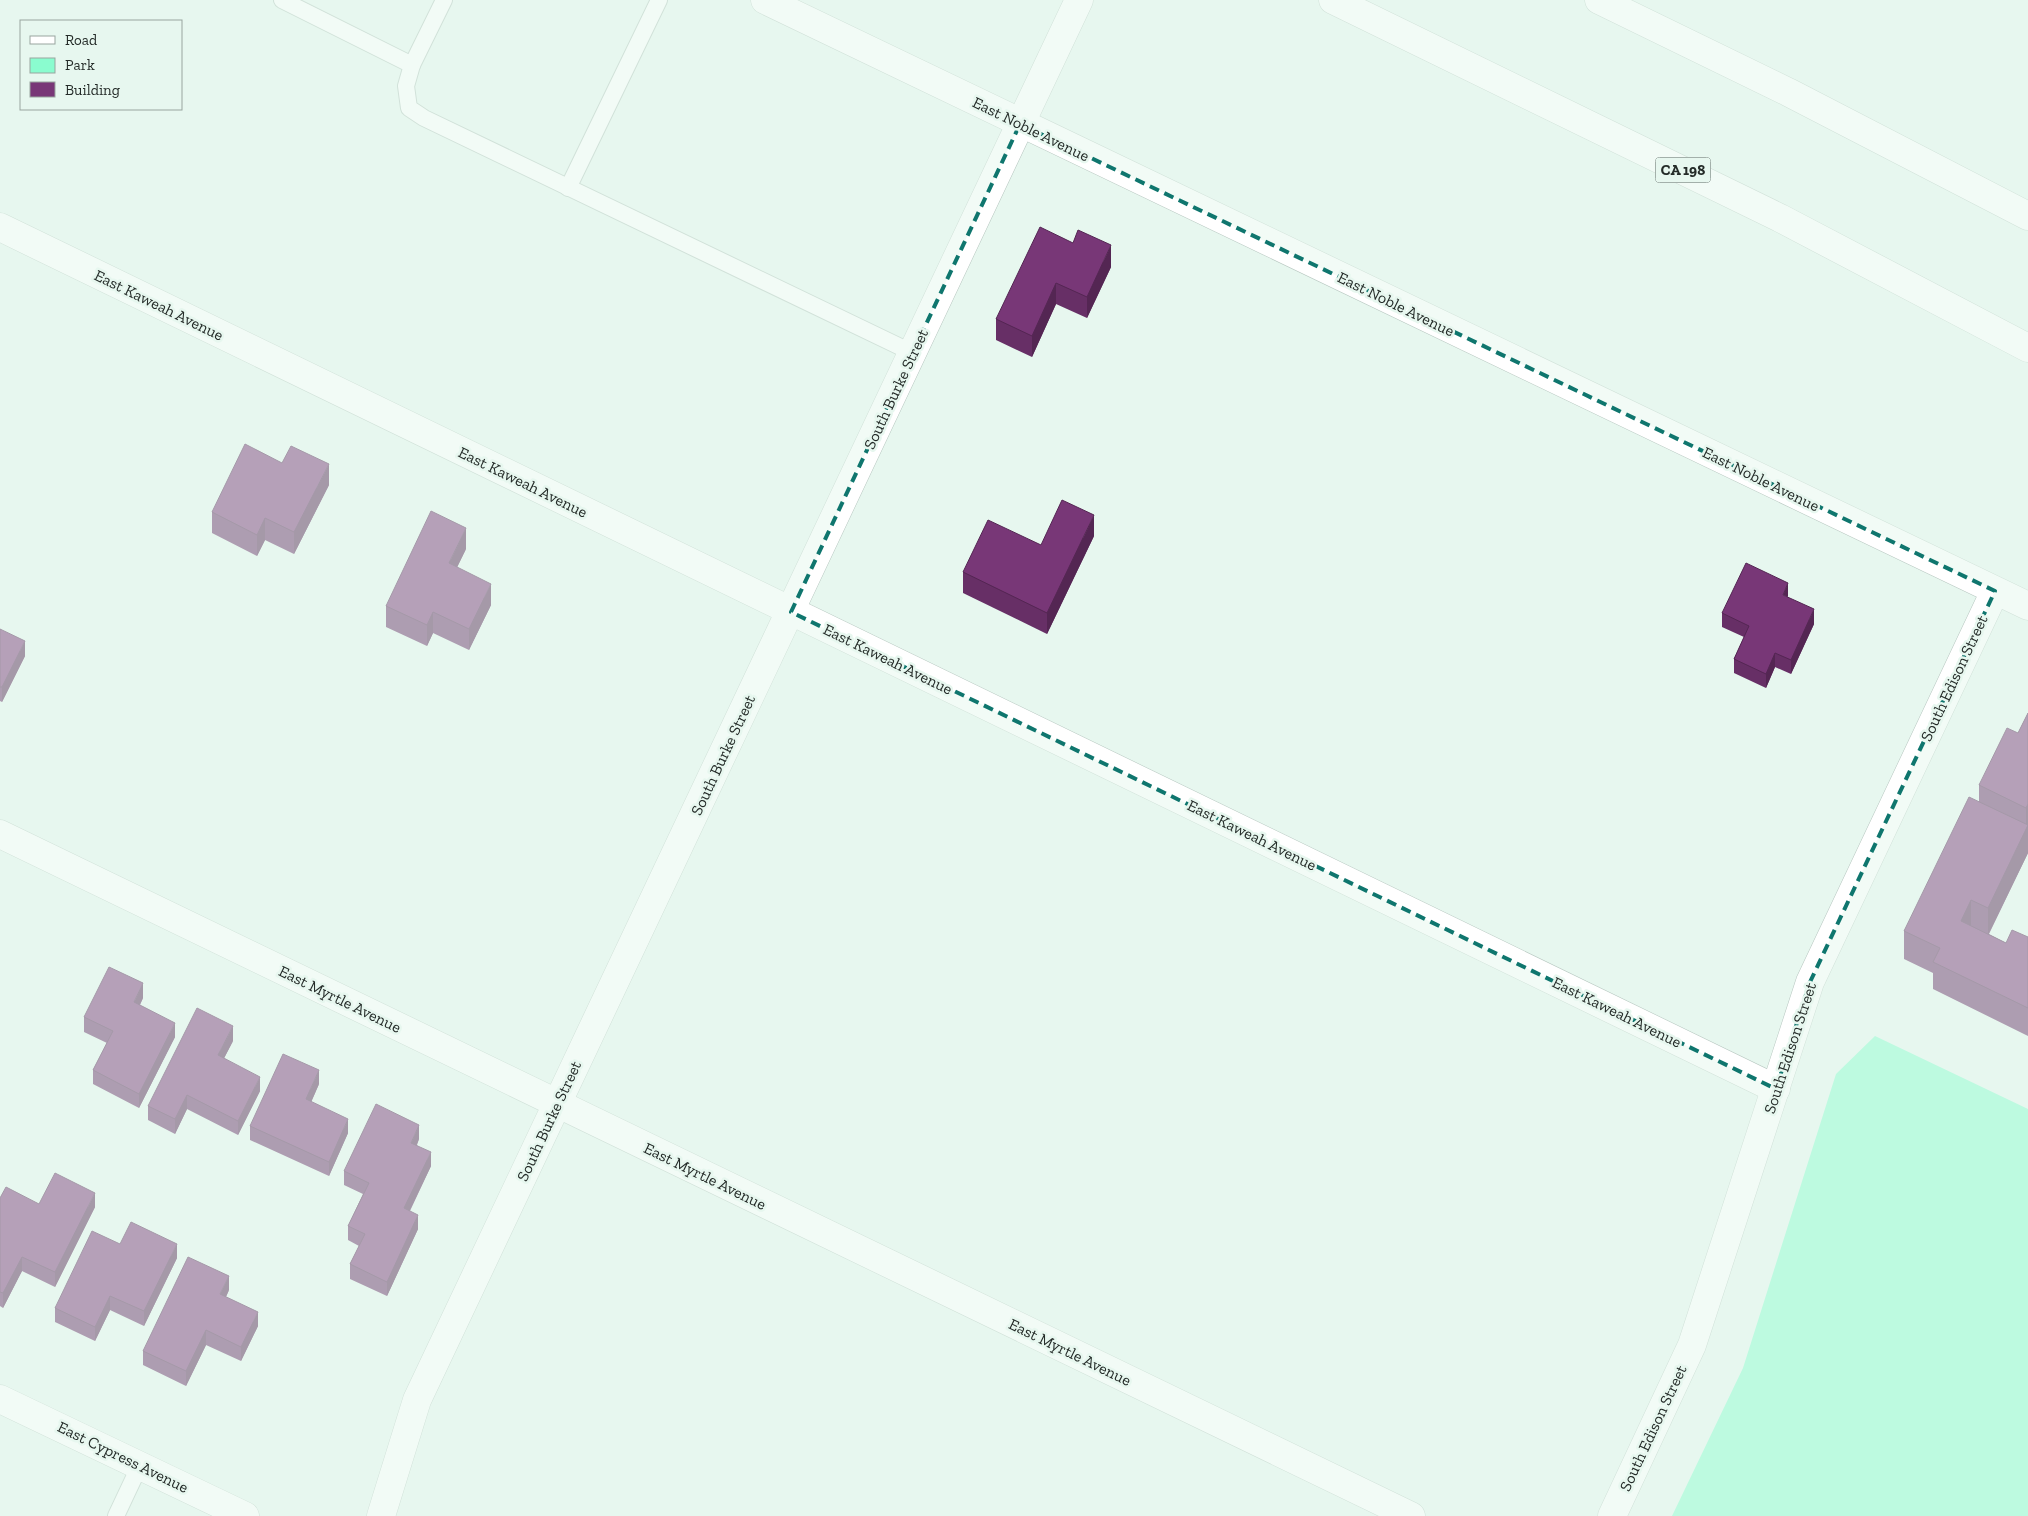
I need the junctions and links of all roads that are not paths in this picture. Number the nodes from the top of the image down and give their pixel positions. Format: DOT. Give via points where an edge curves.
graph roads {
  1 [pos="282,0"];
  2 [pos="444,0"];
  3 [pos="659,0"];
  4 [pos="765,0"];
  5 [pos="1079,0"];
  6 [pos="1334,0"];
  7 [pos="1599,0"];
  8 [pos="412,65"];
  9 [pos="1020,124"];
  10 [pos="568,188"];
  11 [pos="2028,216"];
  12 [pos="0,227"];
  13 [pos="2028,348"];
  14 [pos="913,354"];
  15 [pos="1995,590"];
  16 [pos="2028,606"];
  17 [pos="791,612"];
  18 [pos="0,834"];
  19 [pos="1776,1089"];
  20 [pos="556,1104"];
  21 [pos="0,1399"];
  22 [pos="140,1465"];
  23 [pos="116,1516"];
  24 [pos="245,1516"];
  25 [pos="381,1516"];
  26 [pos="1410,1516"];
  27 [pos="1612,1516"];
  1 -- 8 [label="lane"];
  2 -- 8 [label="lane"];
  3 -- 10 [label="lane"];
  4 -- 9 [label="main road, East Noble Avenue"];
  5 -- 9 [label="main road, South Burke Street"];
  6 -- 13 [label="main road, CA 198" via="1780,218"];
  7 -- 11 [label="main road" via="1788,92"];
  8 -- 10 [label="lane" via="406,86 409,108"];
  9 -- 14 [label="main road, South Burke Street"];
  9 -- 15 [label="main road, East Noble Avenue"];
  10 -- 14 [label="lane"];
  12 -- 17 [label="main road, East Kaweah Avenue"];
  14 -- 17 [label="main road, South Burke Street"];
  15 -- 16 [label="main road, East Noble Avenue"];
  15 -- 19 [label="main road, South Edison Street" via="1810,982"];
  17 -- 19 [label="main road, East Kaweah Avenue"];
  17 -- 20 [label="main road, South Burke Street"];
  18 -- 20 [label="main road, East Myrtle Avenue"];
  19 -- 27 [label="main road, South Edison Street" via="1692,1345"];
  20 -- 25 [label="main road, South Burke Street" via="417,1400"];
  20 -- 26 [label="main road, East Myrtle Avenue"];
  21 -- 22 [label="main road, East Cypress Avenue"];
  22 -- 23 [label="lane"];
  22 -- 24 [label="main road, East Cypress Avenue"];
}
